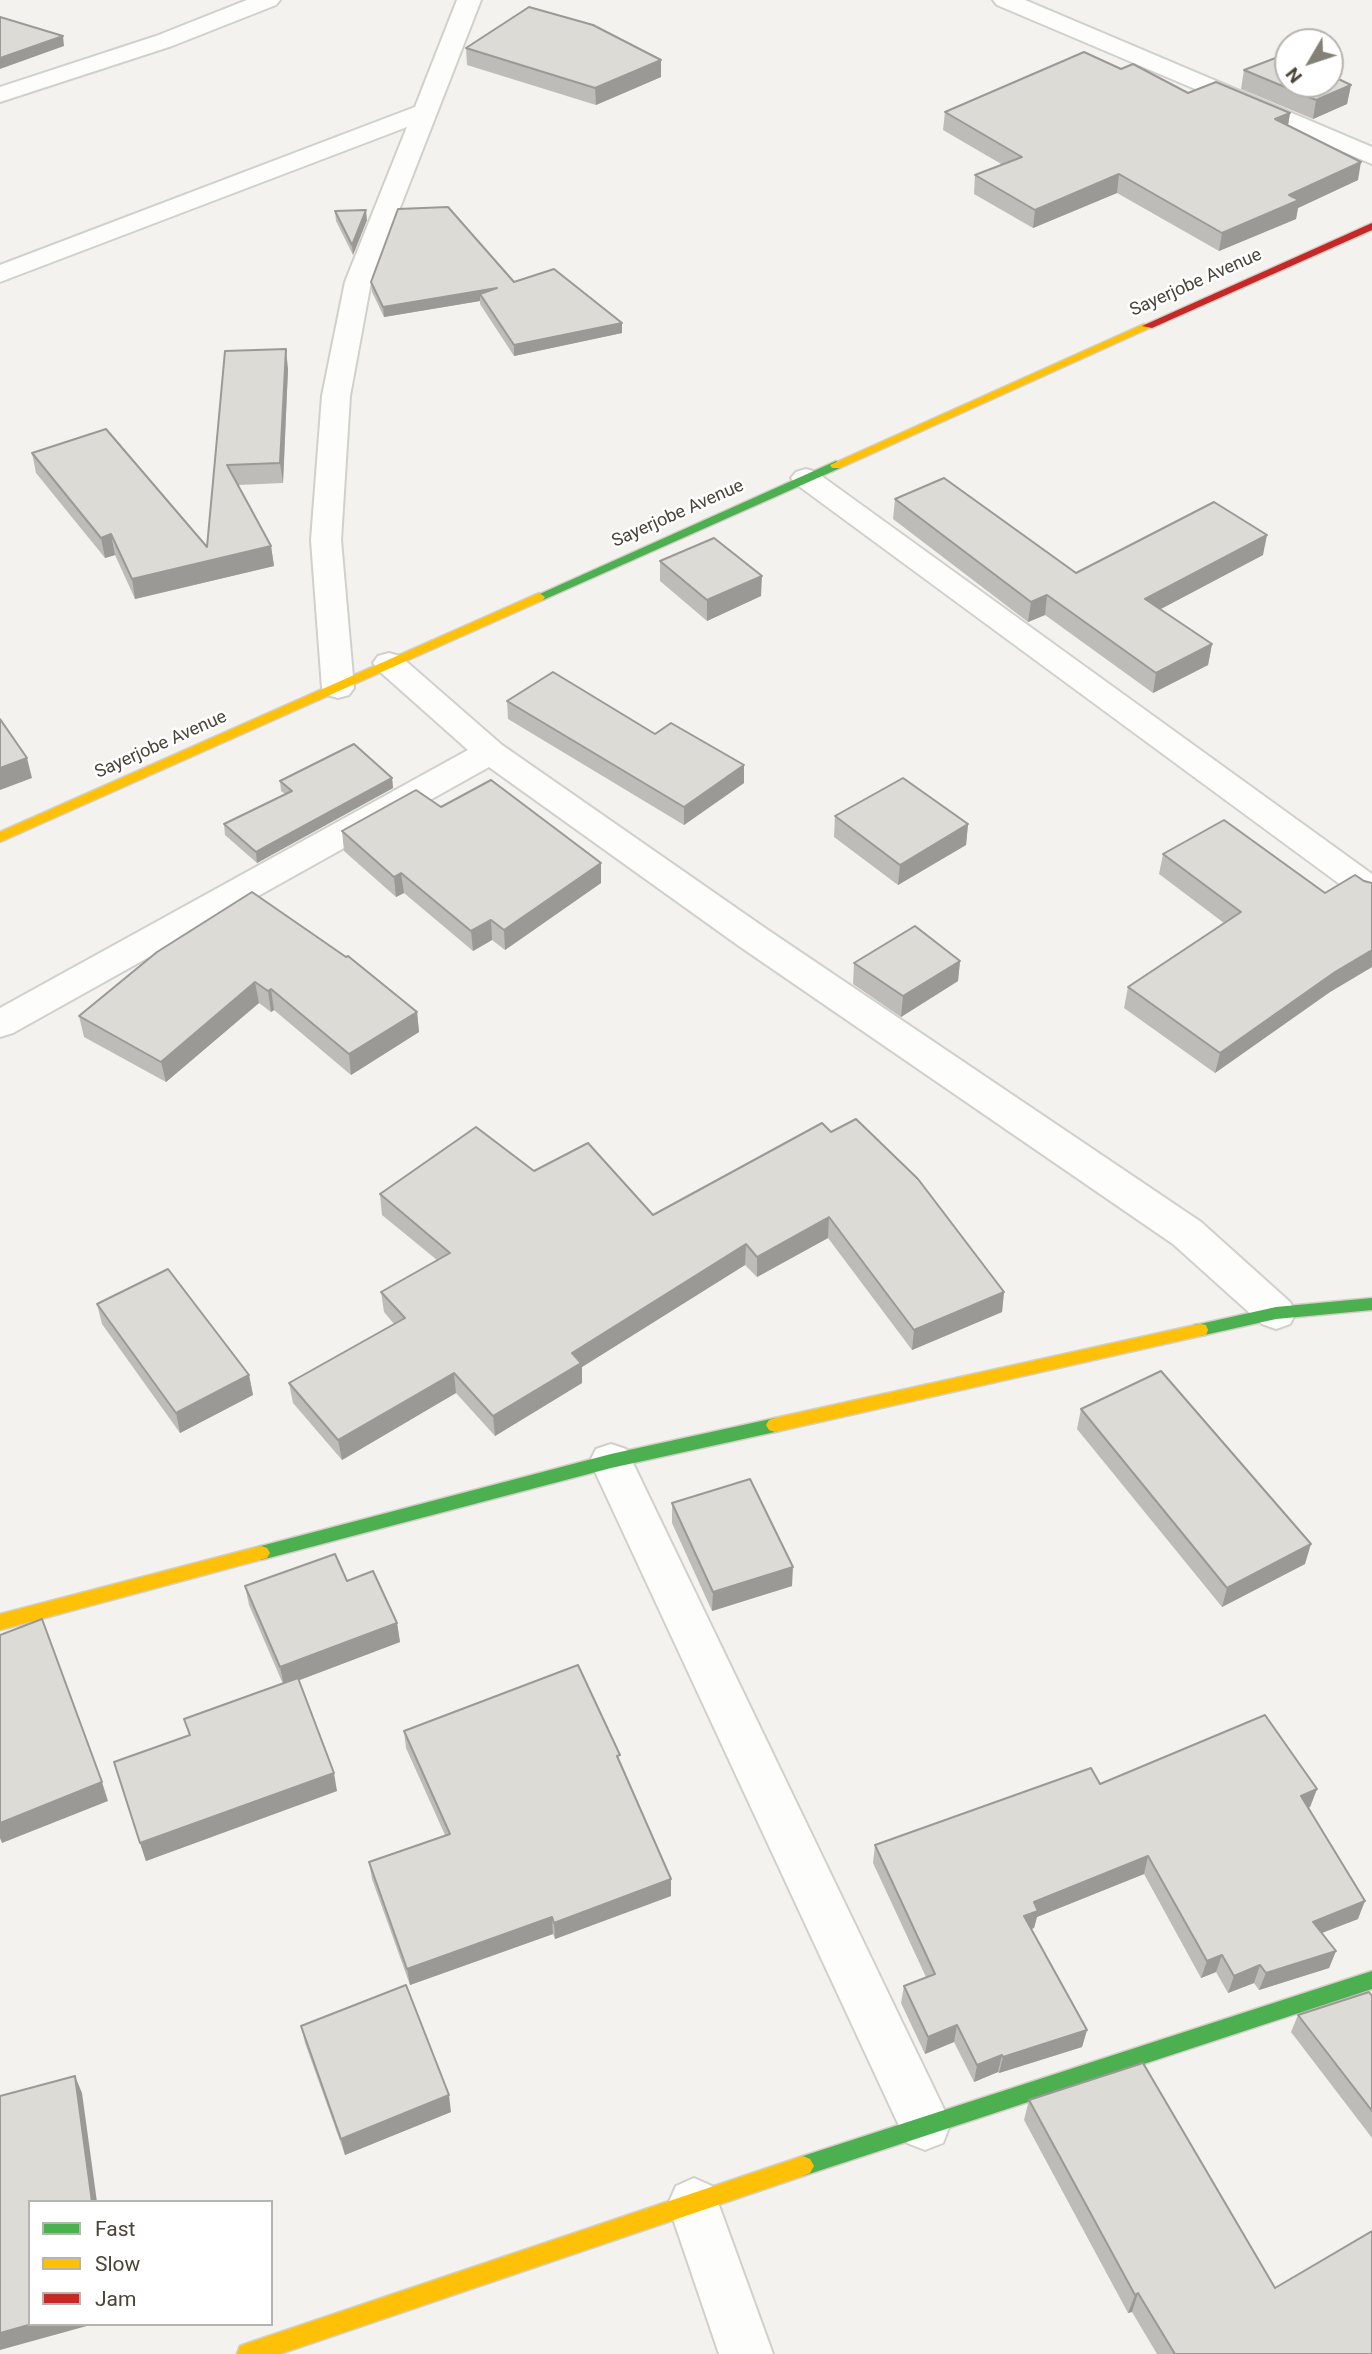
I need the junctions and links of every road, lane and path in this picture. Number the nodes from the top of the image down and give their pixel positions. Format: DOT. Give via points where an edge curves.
graph roads {
  1 [pos="268,0"];
  2 [pos="469,0"];
  3 [pos="1005,0"];
  4 [pos="0,95"];
  5 [pos="423,112"];
  6 [pos="1372,156"];
  7 [pos="1372,226"];
  8 [pos="0,274"];
  9 [pos="806,478"];
  10 [pos="388,663"];
  11 [pos="338,688"];
  12 [pos="490,752"];
  13 [pos="0,837"];
  14 [pos="1372,891"];
  15 [pos="0,1024"];
  16 [pos="1372,1304"];
  17 [pos="1276,1313"];
  18 [pos="611,1461"];
  19 [pos="0,1622"];
  20 [pos="1372,1980"];
  21 [pos="925,2125"];
  22 [pos="694,2204"];
  23 [pos="248,2354"];
  24 [pos="746,2354"];
  1 -- 4 [label="street"];
  2 -- 5 [label="street"];
  3 -- 6 [label="street"];
  5 -- 8 [label="street"];
  5 -- 11 [label="street" via="358,282 336,396 326,540"];
  7 -- 9 [label="street, Sayerjobe Avenue"];
  9 -- 10 [label="street, Sayerjobe Avenue"];
  9 -- 14 [label="street"];
  10 -- 11 [label="street, Sayerjobe Avenue"];
  10 -- 12 [label="street"];
  11 -- 13 [label="street, Sayerjobe Avenue"];
  12 -- 15 [label="street"];
  12 -- 17 [label="street" via="1187,1233"];
  16 -- 17 [label="street"];
  17 -- 18 [label="street"];
  18 -- 19 [label="street"];
  18 -- 21 [label="street"];
  20 -- 21 [label="street"];
  21 -- 22 [label="street"];
  22 -- 23 [label="street"];
  22 -- 24 [label="street"];
}
